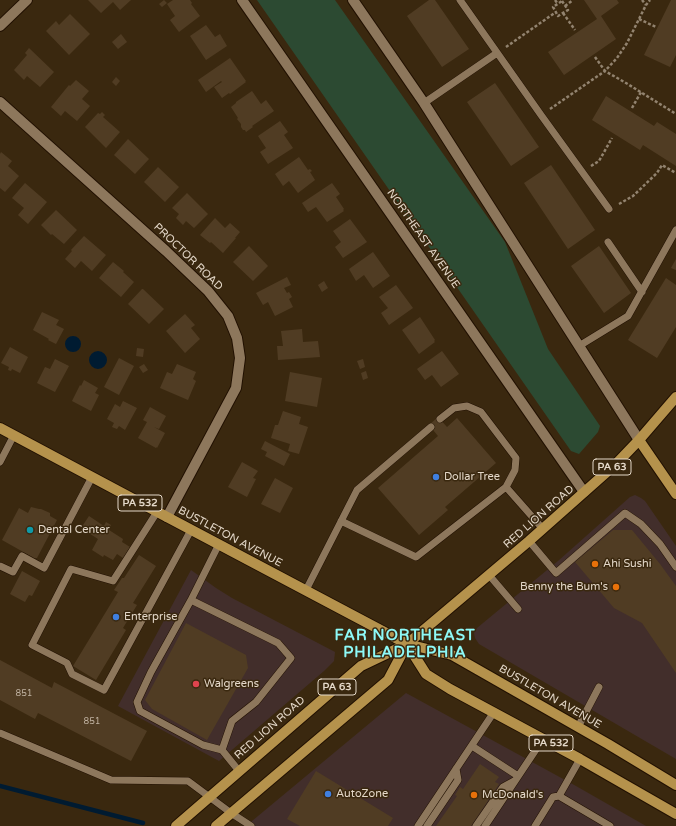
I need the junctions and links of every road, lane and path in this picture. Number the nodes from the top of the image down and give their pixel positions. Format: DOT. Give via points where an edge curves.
graph roads {
  1 [pos="27,0"];
  2 [pos="242,0"];
  3 [pos="353,0"];
  4 [pos="460,0"];
  5 [pos="555,0"];
  6 [pos="573,0"];
  7 [pos="642,0"];
  8 [pos="650,0"];
  9 [pos="558,4"];
  10 [pos="646,5"];
  11 [pos="565,6"];
  12 [pos="556,12"];
  13 [pos="563,13"];
  14 [pos="639,19"];
  15 [pos="0,26"];
  16 [pos="656,27"];
  17 [pos="575,30"];
  18 [pos="497,53"];
  19 [pos="595,57"];
  20 [pos="605,71"];
  21 [pos="641,92"];
  22 [pos="0,102"];
  23 [pos="424,103"];
  24 [pos="632,108"];
  25 [pos="676,114"];
  26 [pos="541,115"];
  27 [pos="612,138"];
  28 [pos="582,172"];
  29 [pos="676,173"];
  30 [pos="609,209"];
  31 [pos="676,230"];
  32 [pos="608,242"];
  33 [pos="642,292"];
  34 [pos="579,346"];
  35 [pos="676,397"];
  36 [pos="440,420"];
  37 [pos="431,427"];
  38 [pos="0,428"];
  39 [pos="14,435"];
  40 [pos="639,440"];
  41 [pos="0,462"];
  42 [pos="92,477"];
  43 [pos="506,487"];
  44 [pos="584,492"];
  45 [pos="676,494"];
  46 [pos="157,512"];
  47 [pos="167,517"];
  48 [pos="341,521"];
  49 [pos="543,529"];
  50 [pos="191,530"];
  51 [pos="529,541"];
  52 [pos="219,544"];
  53 [pos="0,566"];
  54 [pos="676,567"];
  55 [pos="489,575"];
  56 [pos="306,590"];
  57 [pos="191,600"];
  58 [pos="518,609"];
  59 [pos="407,644"];
  60 [pos="599,687"];
  61 [pos="494,712"];
  62 [pos="578,727"];
  63 [pos="0,733"];
  64 [pos="543,739"];
  65 [pos="472,746"];
  66 [pos="222,750"];
  67 [pos="580,759"];
  68 [pos="456,769"];
  69 [pos="239,771"];
  70 [pos="516,779"];
  71 [pos="676,785"];
  72 [pos="559,796"];
  73 [pos="209,797"];
  74 [pos="231,813"];
  75 [pos="676,814"];
  76 [pos="176,826"];
  77 [pos="216,826"];
  78 [pos="251,826"];
  79 [pos="418,826"];
  80 [pos="427,826"];
  81 [pos="476,826"];
  82 [pos="485,826"];
  83 [pos="535,826"];
  84 [pos="610,826"];
  1 -- 15 [label="street"];
  2 -- 44 [label="street, NORTHEAST AVENUE"];
  3 -- 23 [label="street"];
  4 -- 18 [label="lane"];
  5 -- 9 [label="path"];
  6 -- 11 [label="path"];
  7 -- 10 [label="path"];
  8 -- 10 [label="path"];
  9 -- 11 [label="path" via="562,1"];
  9 -- 12 [label="path" via="553,7"];
  10 -- 14 [label="path"];
  11 -- 13 [label="path" via="568,10"];
  12 -- 13 [label="path" via="558,16"];
  12 -- 18 [label="path"];
  13 -- 17 [label="path"];
  14 -- 16 [label="path"];
  14 -- 20 [label="path" via="621,53"];
  18 -- 23 [label="lane"];
  18 -- 26 [label="lane"];
  19 -- 20 [label="path"];
  20 -- 21 [label="path"];
  20 -- 26 [label="path"];
  21 -- 24 [label="path"];
  21 -- 25 [label="path"];
  22 -- 47 [label="street, PROCTOR ROAD" via="208,291 228,316 237,338 240,358 236,388"];
  23 -- 34 [label="street"];
  26 -- 28 [label="lane"];
  27 -- 28 [label="path" via="599,161"];
  28 -- 30 [label="lane"];
  29 -- 30 [label="path" via="662,165 633,196"];
  31 -- 33 [label="lane"];
  32 -- 33 [label="lane"];
  33 -- 34 [label="lane" via="628,316"];
  34 -- 40 [label="street"];
  35 -- 40 [label="main road, RED LION ROAD / PA 63"];
  36 -- 43 [label="lane" via="454,408 467,406 481,412 516,458 515,470"];
  37 -- 48 [label="lane" via="357,490"];
  38 -- 39 [label="main road, BUSTLETON AVENUE / PA 532"];
  39 -- 41 [label="lane"];
  39 -- 42 [label="main road, BUSTLETON AVENUE / PA 532"];
  40 -- 44 [label="main road, RED LION ROAD / PA 63"];
  40 -- 45 [label="main road"];
  42 -- 46 [label="main road, BUSTLETON AVENUE / PA 532"];
  42 -- 53 [label="lane" via="44,568 22,556 13,572"];
  43 -- 48 [label="lane" via="416,557"];
  43 -- 49 [label="lane"];
  44 -- 49 [label="main road, RED LION ROAD / PA 63"];
  46 -- 47 [label="main road, BUSTLETON AVENUE / PA 532"];
  46 -- 50 [label="lane" via="113,581 71,569 32,645 67,663 72,674 104,690"];
  47 -- 50 [label="main road, BUSTLETON AVENUE / PA 532"];
  48 -- 56 [label="lane"];
  49 -- 51 [label="main road, RED LION ROAD / PA 63"];
  50 -- 52 [label="main road, BUSTLETON AVENUE / PA 532"];
  51 -- 54 [label="lane" via="556,573 625,513 641,524 660,544"];
  51 -- 55 [label="main road, RED LION ROAD / PA 63"];
  52 -- 56 [label="main road, BUSTLETON AVENUE / PA 532"];
  52 -- 57 [label="lane"];
  55 -- 58 [label="lane"];
  55 -- 59 [label="main road, RED LION ROAD / PA 63"];
  56 -- 59 [label="main road, BUSTLETON AVENUE / PA 532"];
  57 -- 66 [label="lane" via="137,702 140,711 203,745"];
  57 -- 66 [label="lane" via="278,643 291,658 256,702 232,721"];
  59 -- 61 [label="main road, BUSTLETON AVENUE / PA 532" via="426,674"];
  59 -- 62 [label="main road, BUSTLETON AVENUE / PA 532" via="452,655"];
  59 -- 69 [label="main road, RED LION ROAD / PA 63" via="361,666"];
  59 -- 74 [label="main road, RED LION ROAD / PA 63" via="388,680"];
  60 -- 62 [label="lane"];
  61 -- 64 [label="main road, BUSTLETON AVENUE / PA 532"];
  61 -- 65 [label="lane"];
  62 -- 71 [label="main road, BUSTLETON AVENUE / PA 532"];
  63 -- 73 [label="lane" via="111,780 188,781"];
  64 -- 67 [label="main road, BUSTLETON AVENUE / PA 532"];
  64 -- 70 [label="lane"];
  65 -- 68 [label="lane"];
  65 -- 70 [label="lane"];
  66 -- 69 [label="lane"];
  67 -- 72 [label="lane"];
  67 -- 75 [label="main road, BUSTLETON AVENUE / PA 532"];
  68 -- 79 [label="lane"];
  68 -- 80 [label="lane" via="458,780"];
  69 -- 73 [label="main road, RED LION ROAD / PA 63"];
  70 -- 81 [label="lane" via="503,787"];
  70 -- 82 [label="lane"];
  72 -- 83 [label="lane" via="553,797"];
  72 -- 84 [label="lane"];
  73 -- 74 [label="lane"];
  73 -- 76 [label="main road, RED LION ROAD / PA 63"];
  74 -- 77 [label="main road, RED LION ROAD / PA 63"];
  74 -- 78 [label="lane"];
}
